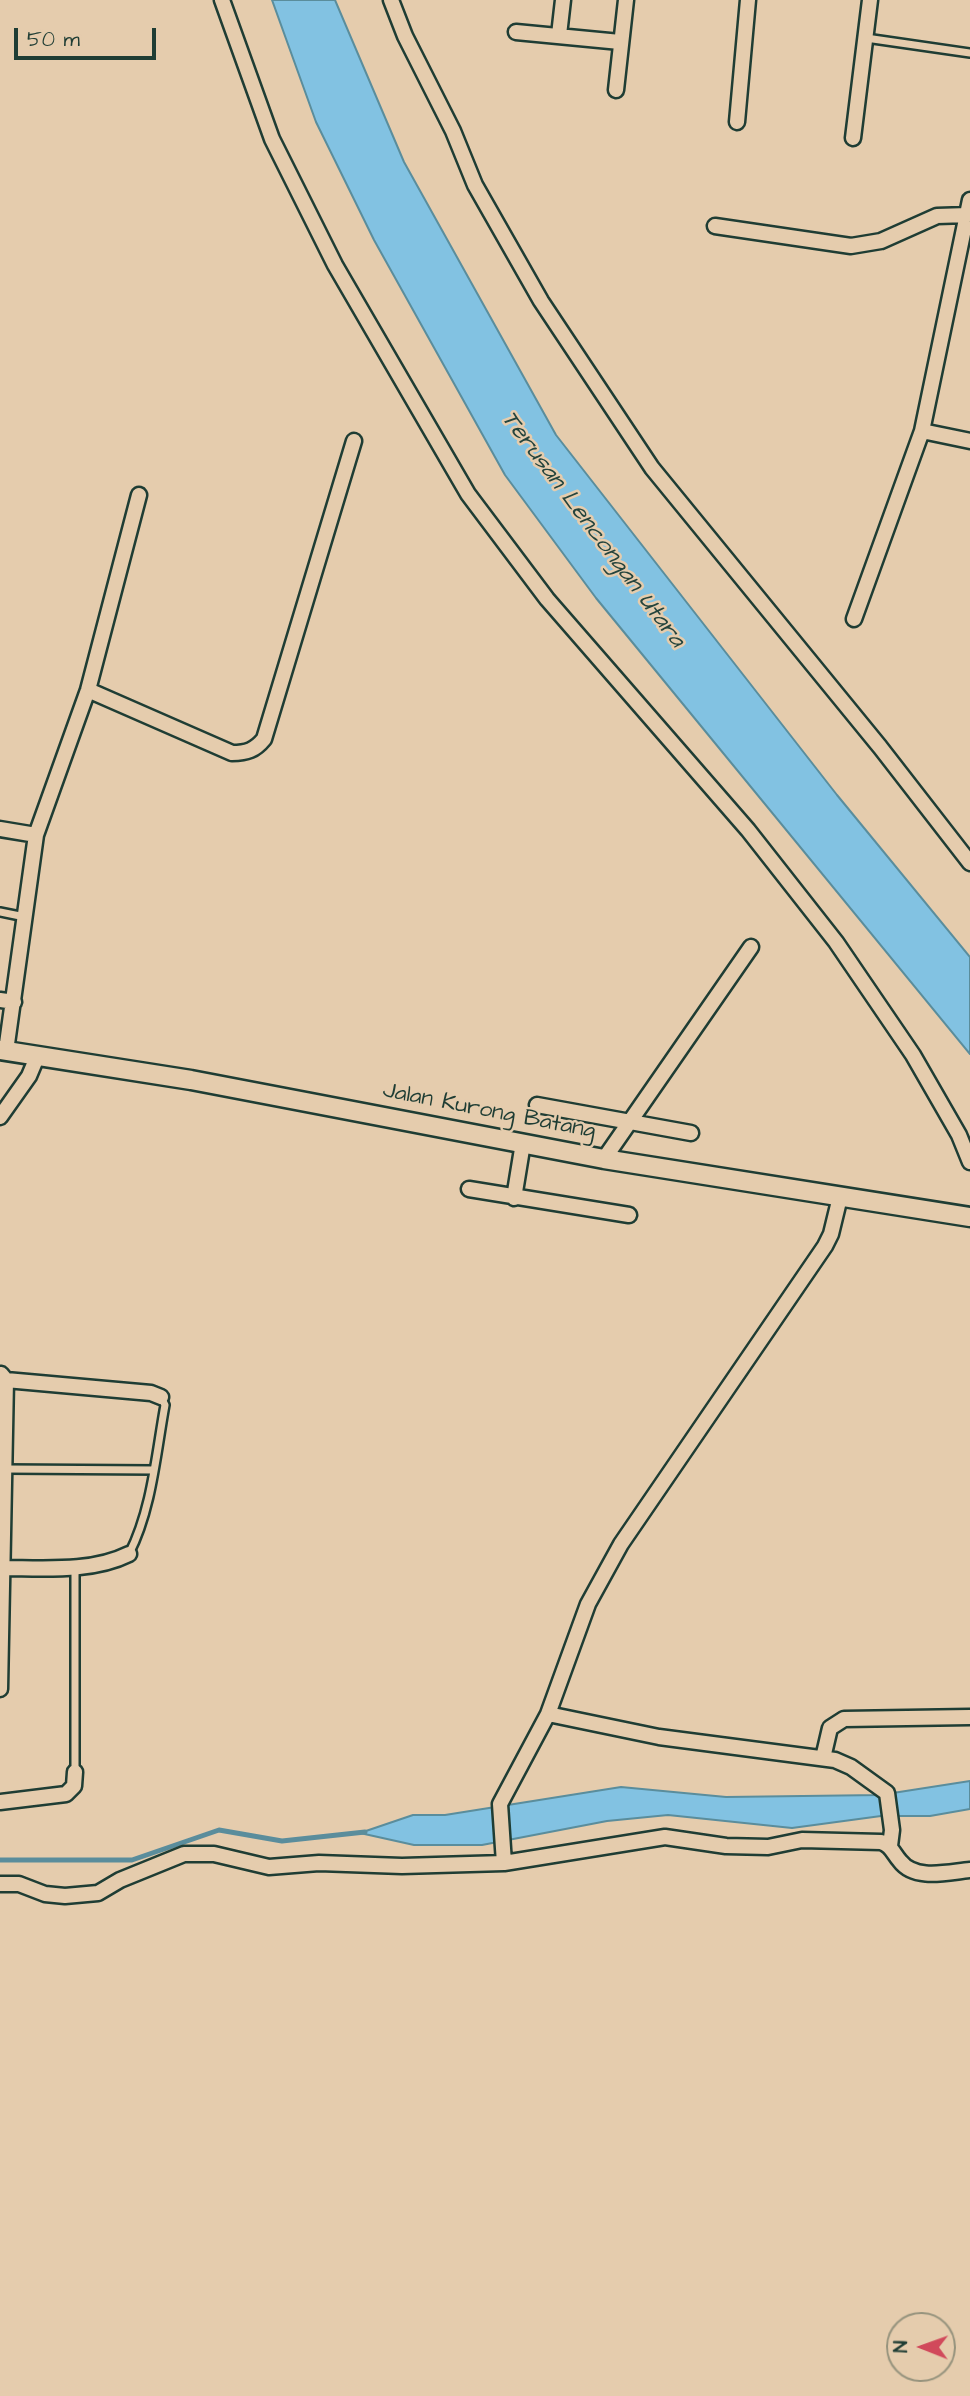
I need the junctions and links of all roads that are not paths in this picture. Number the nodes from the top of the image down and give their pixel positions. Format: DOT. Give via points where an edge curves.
graph roads {
  1 [pos="222,0"];
  2 [pos="391,0"];
  3 [pos="563,0"];
  4 [pos="626,0"];
  5 [pos="748,0"];
  6 [pos="870,0"];
  7 [pos="516,32"];
  8 [pos="559,35"];
  9 [pos="866,38"];
  10 [pos="620,42"];
  11 [pos="970,53"];
  12 [pos="616,90"];
  13 [pos="737,122"];
  14 [pos="853,138"];
  15 [pos="970,200"];
  16 [pos="968,215"];
  17 [pos="715,226"];
  18 [pos="922,431"];
  19 [pos="354,441"];
  20 [pos="970,441"];
  21 [pos="139,495"];
  22 [pos="854,619"];
  23 [pos="88,690"];
  24 [pos="0,829"];
  25 [pos="36,835"];
  26 [pos="968,854"];
  27 [pos="0,912"];
  28 [pos="25,917"];
  29 [pos="751,947"];
  30 [pos="7,1001"];
  31 [pos="3,1050"];
  32 [pos="37,1057"];
  33 [pos="537,1105"];
  34 [pos="0,1117"];
  35 [pos="631,1122"];
  36 [pos="691,1133"];
  37 [pos="523,1143"];
  38 [pos="604,1158"];
  39 [pos="970,1162"];
  40 [pos="469,1189"];
  41 [pos="840,1197"];
  42 [pos="514,1198"];
  43 [pos="629,1215"];
  44 [pos="970,1217"];
  45 [pos="3,1376"];
  46 [pos="161,1397"];
  47 [pos="6,1469"];
  48 [pos="153,1470"];
  49 [pos="129,1554"];
  50 [pos="75,1567"];
  51 [pos="1,1568"];
  52 [pos="0,1689"];
  53 [pos="548,1714"];
  54 [pos="970,1717"];
  55 [pos="823,1758"];
  56 [pos="75,1772"];
  57 [pos="0,1802"];
  58 [pos="890,1846"];
  59 [pos="504,1856"];
  60 [pos="970,1870"];
  61 [pos="0,1884"];
  1 -- 39 [label="street" via="272,139 329,254 468,494 547,598 748,830 836,942 913,1055"];
  2 -- 26 [label="street" via="475,185 541,301 652,468"];
  3 -- 8 [label="street"];
  4 -- 10 [label="street"];
  5 -- 13 [label="street"];
  6 -- 9 [label="street"];
  7 -- 8 [label="street"];
  8 -- 10 [label="street"];
  9 -- 11 [label="lane"];
  9 -- 14 [label="street"];
  10 -- 12 [label="street"];
  15 -- 16 [label="street"];
  16 -- 17 [label="street" via="937,216 881,241 851,246"];
  16 -- 18 [label="street"];
  18 -- 20 [label="street"];
  18 -- 22 [label="street"];
  19 -- 23 [label="street" via="268,728 258,746 246,753 232,753"];
  21 -- 23 [label="street"];
  23 -- 25 [label="street"];
  24 -- 25 [label="street"];
  25 -- 28 [label="street"];
  27 -- 28 [label="lane"];
  28 -- 30 [label="street"];
  29 -- 35 [label="street"];
  30 -- 31 [label="street"];
  31 -- 32 [label="street, Jalan Kurong Batang"];
  32 -- 34 [label="street"];
  32 -- 37 [label="street, Jalan Kurong Batang" via="191,1080"];
  33 -- 35 [label="street"];
  35 -- 36 [label="street"];
  35 -- 38 [label="street"];
  37 -- 38 [label="street, Jalan Kurong Batang"];
  37 -- 42 [label="street"];
  38 -- 41 [label="street, Jalan Kurong Batang"];
  40 -- 42 [label="street"];
  41 -- 44 [label="street, Jalan Kurong Batang"];
  41 -- 53 [label="street" via="825,1246 621,1545 588,1604"];
  42 -- 43 [label="street"];
  45 -- 46 [label="street"];
  45 -- 47 [label="street"];
  46 -- 48 [label="lane" via="165,1405"];
  47 -- 48 [label="lane"];
  47 -- 51 [label="street"];
  48 -- 49 [label="lane" via="139,1533"];
  49 -- 50 [label="street" via="116,1561"];
  50 -- 51 [label="street"];
  50 -- 56 [label="lane"];
  51 -- 52 [label="street"];
  53 -- 55 [label="street" via="659,1737"];
  53 -- 59 [label="street" via="500,1804"];
  54 -- 55 [label="street" via="844,1719 831,1728"];
  55 -- 58 [label="street" via="851,1767 887,1793"];
  56 -- 57 [label="street" via="74,1786 66,1794"];
  58 -- 59 [label="street" via="828,1839 768,1847 726,1846 665,1837"];
  58 -- 60 [label="street" via="904,1866 916,1872"];
  59 -- 61 [label="street" via="402,1866 319,1863 268,1867 214,1854 184,1854 98,1893 65,1896"];
}
